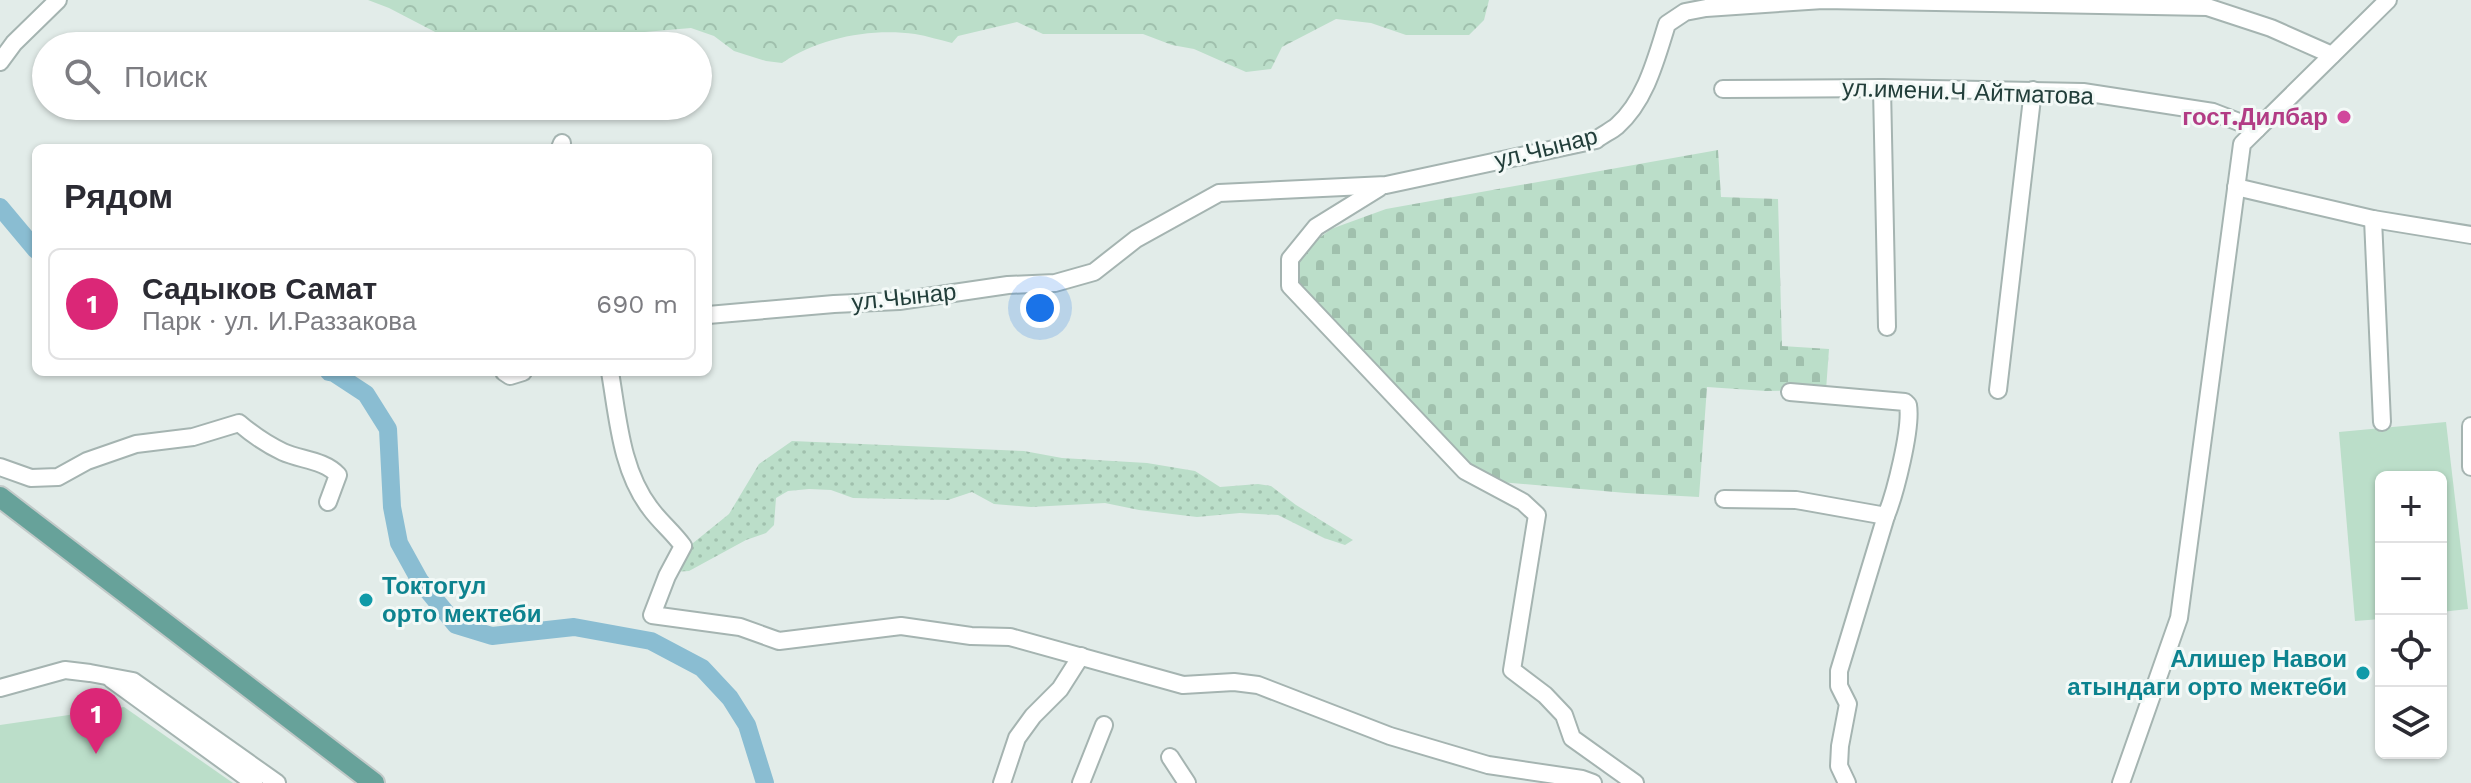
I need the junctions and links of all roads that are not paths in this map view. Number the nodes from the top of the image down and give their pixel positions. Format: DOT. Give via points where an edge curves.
graph roads {
  1 [pos="58,0"];
  2 [pos="2388,0"];
  3 [pos="2332,55"];
  4 [pos="0,62"];
  5 [pos="1882,88"];
  6 [pos="1723,89"];
  7 [pos="2033,90"];
  8 [pos="2257,129"];
  9 [pos="1386,185"];
  10 [pos="2236,187"];
  11 [pos="2373,219"];
  12 [pos="2471,235"];
  13 [pos="712,314"];
  14 [pos="1887,327"];
  15 [pos="611,376"];
  16 [pos="1998,390"];
  17 [pos="1790,392"];
  18 [pos="2382,422"];
  19 [pos="2471,426"];
  20 [pos="0,467"];
  21 [pos="2471,467"];
  22 [pos="0,497"];
  23 [pos="1724,499"];
  24 [pos="328,502"];
  25 [pos="1886,516"];
  26 [pos="1081,656"];
  27 [pos="107,676"];
  28 [pos="0,688"];
  29 [pos="1104,725"];
  30 [pos="1170,757"];
  31 [pos="254,783"];
  32 [pos="277,783"];
  33 [pos="374,783"];
  34 [pos="1002,783"];
  35 [pos="1081,783"];
  36 [pos="1187,783"];
  37 [pos="1593,783"];
  38 [pos="1635,783"];
  39 [pos="1847,783"];
  40 [pos="2121,783"];
  1 -- 4 [label="street"];
  2 -- 3 [label="street"];
  3 -- 8 [label="street"];
  3 -- 9 [label="street, ул.Чынар" via="2207,7 1823,0 1706,8 1685,12 1667,24 1640,97 1617,126 1596,140"];
  5 -- 6 [label="street, ул.имени.Ч Айтматова"];
  5 -- 7 [label="street, ул.имени.Ч Айтматова"];
  5 -- 14 [label="street"];
  7 -- 8 [label="street, ул.имени.Ч Айтматова" via="2083,92 2213,112"];
  7 -- 16 [label="street"];
  8 -- 10 [label="street" via="2242,144"];
  9 -- 13 [label="street, ул.Чынар" via="1219,193 1136,239 1094,272 1055,283"];
  9 -- 38 [label="street" via="1316,227 1290,259 1290,286 1465,471 1537,515 1512,670 1564,715 1572,738"];
  10 -- 11 [label="street"];
  10 -- 40 [label="street" via="2179,618"];
  11 -- 12 [label="street"];
  11 -- 18 [label="street"];
  15 -- 26 [label="street" via="628,469 650,509 683,546 652,615 740,627 779,641 901,626 1010,637"];
  17 -- 25 [label="street" via="1908,405 1904,448"];
  19 -- 21 [label="street"];
  20 -- 24 [label="street" via="31,478 58,477 136,444 193,437 239,423 285,453 331,468 338,475"];
  22 -- 33 [label="main road"];
  23 -- 25 [label="street" via="1796,500"];
  25 -- 39 [label="street" via="1839,671 1848,704 1839,766"];
  26 -- 34 [label="street" via="1017,738"];
  26 -- 37 [label="street" via="1183,685 1258,685 1390,736 1488,765"];
  27 -- 28 [label="street" via="65,670"];
  27 -- 31 [label="street"];
  27 -- 32 [label="street" via="133,681"];
  29 -- 35 [label="street"];
  30 -- 36 [label="street"];
}
